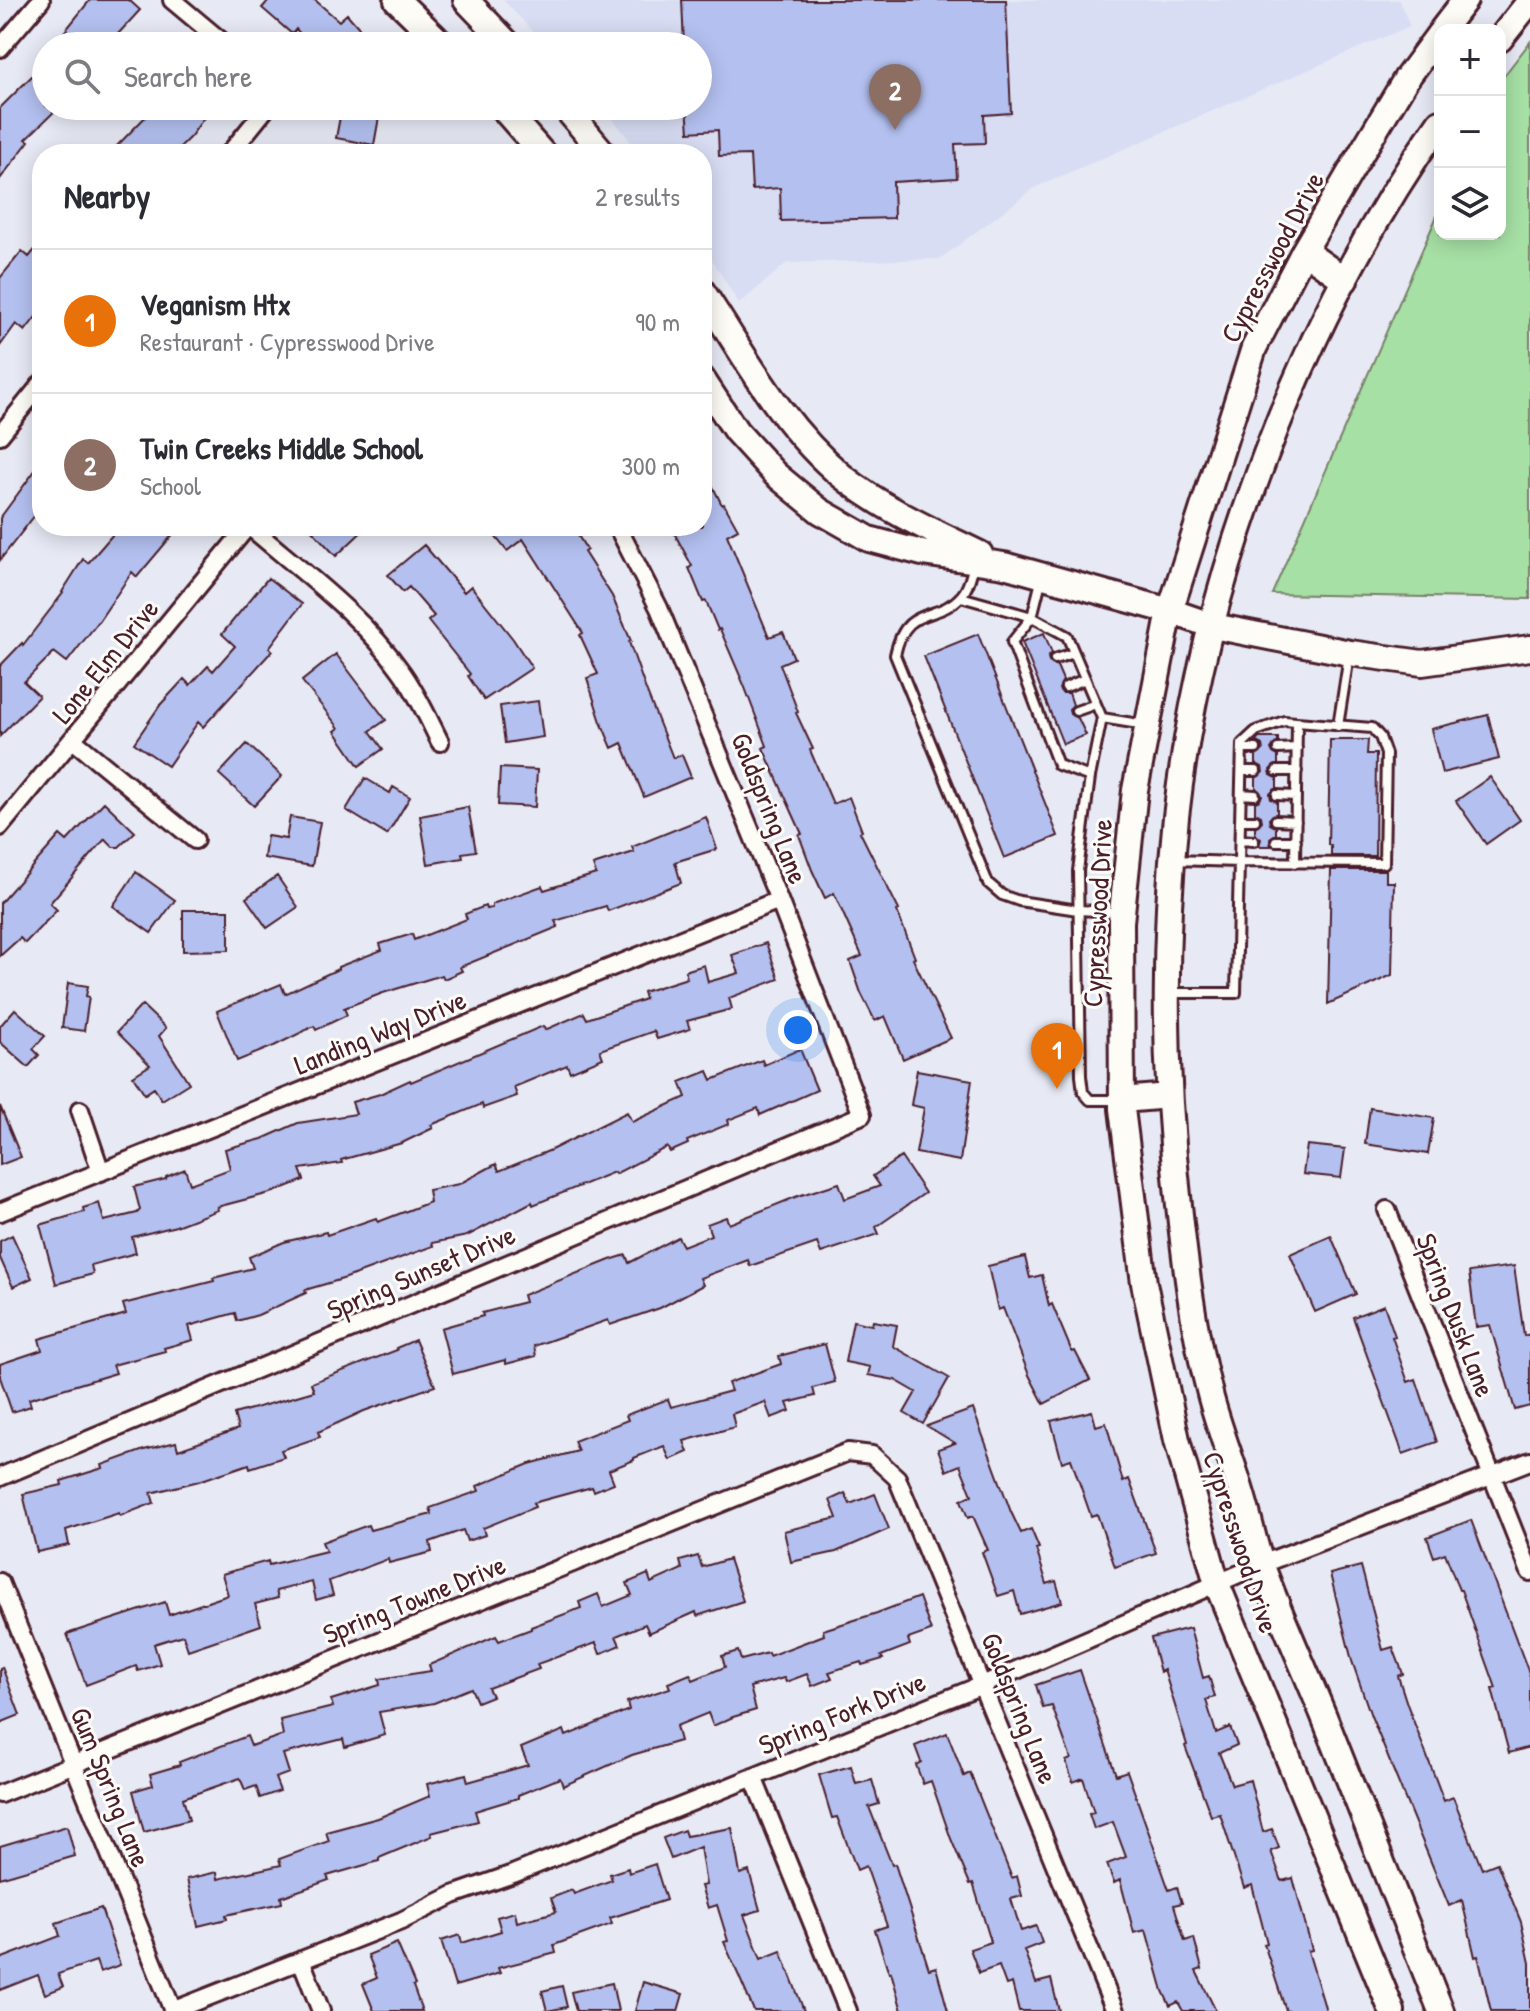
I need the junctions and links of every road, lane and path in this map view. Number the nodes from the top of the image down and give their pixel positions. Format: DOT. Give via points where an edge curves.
graph roads {
  1 [pos="41,0"];
  2 [pos="172,0"];
  3 [pos="397,0"];
  4 [pos="466,0"];
  5 [pos="1465,0"];
  6 [pos="1530,1"];
  7 [pos="1447,24"];
  8 [pos="1506,31"];
  9 [pos="210,32"];
  10 [pos="430,32"];
  11 [pos="497,32"];
  12 [pos="1434,41"];
  13 [pos="0,48"];
  14 [pos="257,120"];
  15 [pos="513,120"];
  16 [pos="576,120"];
  17 [pos="1434,131"];
  18 [pos="237,144"];
  19 [pos="534,144"];
  20 [pos="596,144"];
  21 [pos="1304,251"];
  22 [pos="1345,280"];
  23 [pos="712,306"];
  24 [pos="712,394"];
  25 [pos="32,395"];
  26 [pos="0,435"];
  27 [pos="240,536"];
  28 [pos="260,536"];
  29 [pos="622,536"];
  30 [pos="976,561"];
  31 [pos="1004,565"];
  32 [pos="1042,576"];
  33 [pos="961,597"];
  34 [pos="1170,611"];
  35 [pos="1032,617"];
  36 [pos="1213,626"];
  37 [pos="1530,648"];
  38 [pos="1074,653"];
  39 [pos="1350,653"];
  40 [pos="1055,659"];
  41 [pos="1085,679"];
  42 [pos="1066,687"];
  43 [pos="1043,696"];
  44 [pos="1034,699"];
  45 [pos="1096,704"];
  46 [pos="1076,711"];
  47 [pos="1102,718"];
  48 [pos="1053,720"];
  49 [pos="1297,723"];
  50 [pos="1043,724"];
  51 [pos="1146,725"];
  52 [pos="1338,726"];
  53 [pos="73,740"];
  54 [pos="440,742"];
  55 [pos="1297,748"];
  56 [pos="1242,749"];
  57 [pos="1256,749"];
  58 [pos="1278,749"];
  59 [pos="1242,771"];
  60 [pos="1256,771"];
  61 [pos="1277,771"];
  62 [pos="1297,771"];
  63 [pos="1090,777"];
  64 [pos="1241,794"];
  65 [pos="1255,795"];
  66 [pos="1277,795"];
  67 [pos="1296,796"];
  68 [pos="1240,820"];
  69 [pos="1255,820"];
  70 [pos="1276,820"];
  71 [pos="1296,821"];
  72 [pos="0,827"];
  73 [pos="195,840"];
  74 [pos="1240,840"];
  75 [pos="1254,841"];
  76 [pos="1276,841"];
  77 [pos="1296,841"];
  78 [pos="1173,860"];
  79 [pos="1239,862"];
  80 [pos="1295,863"];
  81 [pos="779,900"];
  82 [pos="1078,910"];
  83 [pos="1122,913"];
  84 [pos="1168,993"];
  85 [pos="1169,1096"];
  86 [pos="1122,1100"];
  87 [pos="80,1110"];
  88 [pos="862,1115"];
  89 [pos="101,1172"];
  90 [pos="1387,1210"];
  91 [pos="0,1212"];
  92 [pos="848,1452"];
  93 [pos="1530,1461"];
  94 [pos="0,1477"];
  95 [pos="1492,1477"];
  96 [pos="1262,1564"];
  97 [pos="1530,1572"];
  98 [pos="0,1582"];
  99 [pos="1217,1584"];
  100 [pos="982,1685"];
  101 [pos="74,1764"];
  102 [pos="753,1777"];
  103 [pos="0,1794"];
  104 [pos="301,1960"];
  105 [pos="172,2011"];
  106 [pos="321,2011"];
  107 [pos="848,2011"];
  108 [pos="1115,2011"];
  109 [pos="1392,2011"];
  110 [pos="1441,2011"];
  1 -- 13 [label="street"];
  2 -- 9 [label="street"];
  3 -- 10 [label="main road"];
  4 -- 11 [label="main road"];
  5 -- 7 [label="main road, Cypresswood Drive"];
  6 -- 8 [label="main road"];
  12 -- 21 [label="main road, Cypresswood Drive"];
  14 -- 18 [label="street"];
  15 -- 19 [label="main road"];
  16 -- 20 [label="main road"];
  17 -- 22 [label="main road, Cypresswood Drive"];
  21 -- 22 [label="main road"];
  21 -- 34 [label="main road, Cypresswood Drive" via="1254,348"];
  22 -- 36 [label="main road, Cypresswood Drive" via="1270,443 1239,526"];
  23 -- 31 [label="main road" via="795,429 842,476 907,519"];
  24 -- 30 [label="main road" via="775,474 820,511 869,539"];
  25 -- 26 [label="street"];
  27 -- 53 [label="street, Lone Elm Drive"];
  28 -- 54 [label="street" via="373,636 401,671"];
  29 -- 81 [label="street, Goldspring Lane" via="659,608"];
  30 -- 31 [label="main road"];
  30 -- 33 [label="lane"];
  31 -- 32 [label="main road"];
  32 -- 34 [label="main road"];
  32 -- 35 [label="lane"];
  33 -- 35 [label="lane"];
  33 -- 82 [label="lane" via="899,633 895,655 988,883 1019,901"];
  34 -- 36 [label="main road"];
  34 -- 51 [label="main road, Cypresswood Drive"];
  35 -- 38 [label="lane" via="1067,636"];
  35 -- 44 [label="lane" via="1012,642 1028,669"];
  36 -- 39 [label="main road"];
  36 -- 78 [label="main road, Cypresswood Drive" via="1191,725"];
  37 -- 39 [label="main road" via="1422,663"];
  38 -- 40 [label="lane"];
  38 -- 41 [label="lane"];
  39 -- 52 [label="lane"];
  41 -- 42 [label="lane"];
  41 -- 45 [label="lane"];
  43 -- 44 [label="lane"];
  44 -- 50 [label="lane"];
  45 -- 46 [label="lane"];
  45 -- 47 [label="lane"];
  47 -- 51 [label="lane"];
  47 -- 63 [label="lane"];
  48 -- 50 [label="lane"];
  49 -- 52 [label="lane"];
  49 -- 55 [label="lane"];
  49 -- 56 [label="lane" via="1284,721 1256,731"];
  50 -- 63 [label="lane" via="1058,765"];
  51 -- 83 [label="main road, Cypresswood Drive"];
  52 -- 80 [label="lane" via="1372,728 1386,754 1384,863"];
  53 -- 72 [label="street, Lone Elm Drive"];
  53 -- 73 [label="street"];
  55 -- 58 [label="lane"];
  55 -- 62 [label="lane"];
  56 -- 57 [label="lane"];
  56 -- 59 [label="lane"];
  59 -- 60 [label="lane"];
  59 -- 64 [label="lane"];
  61 -- 62 [label="lane"];
  62 -- 67 [label="lane"];
  63 -- 82 [label="lane"];
  64 -- 65 [label="lane"];
  64 -- 68 [label="lane"];
  66 -- 67 [label="lane"];
  67 -- 71 [label="lane"];
  68 -- 69 [label="lane"];
  68 -- 74 [label="lane"];
  70 -- 71 [label="lane"];
  71 -- 77 [label="lane"];
  74 -- 75 [label="lane"];
  74 -- 79 [label="lane"];
  76 -- 77 [label="lane"];
  77 -- 80 [label="lane"];
  78 -- 79 [label="lane"];
  78 -- 84 [label="main road, Cypresswood Drive"];
  79 -- 80 [label="lane"];
  79 -- 84 [label="lane" via="1236,993"];
  81 -- 88 [label="street, Goldspring Lane"];
  81 -- 89 [label="street, Landing Way Drive"];
  82 -- 83 [label="lane"];
  82 -- 86 [label="lane" via="1083,1092 1090,1100"];
  83 -- 86 [label="main road, Cypresswood Drive"];
  84 -- 85 [label="main road, Cypresswood Drive"];
  85 -- 86 [label="main road"];
  85 -- 96 [label="main road, Cypresswood Drive" via="1185,1261 1209,1392"];
  86 -- 99 [label="main road, Cypresswood Drive" via="1154,1340"];
  87 -- 89 [label="street"];
  88 -- 94 [label="street, Spring Sunset Drive"];
  89 -- 91 [label="street, Landing Way Drive"];
  90 -- 95 [label="street, Spring Dusk Lane"];
  92 -- 100 [label="street, Goldspring Lane" via="872,1455 897,1478"];
  92 -- 101 [label="street, Spring Towne Drive"];
  93 -- 95 [label="street, Spring Fork Drive"];
  95 -- 96 [label="street, Spring Fork Drive"];
  95 -- 97 [label="street, Spring Dusk Lane"];
  96 -- 99 [label="street, Spring Fork Drive"];
  96 -- 110 [label="main road, Cypresswood Drive"];
  98 -- 101 [label="street, Gum Spring Lane"];
  99 -- 100 [label="street, Spring Fork Drive"];
  99 -- 109 [label="main road, Cypresswood Drive"];
  100 -- 102 [label="street, Spring Fork Drive"];
  100 -- 108 [label="street, Goldspring Lane"];
  101 -- 103 [label="street, Spring Towne Drive"];
  101 -- 105 [label="street, Gum Spring Lane"];
  102 -- 104 [label="street, Spring Fork Drive"];
  102 -- 107 [label="street"];
  104 -- 105 [label="street, Spring Fork Drive"];
  104 -- 106 [label="street"];
}
